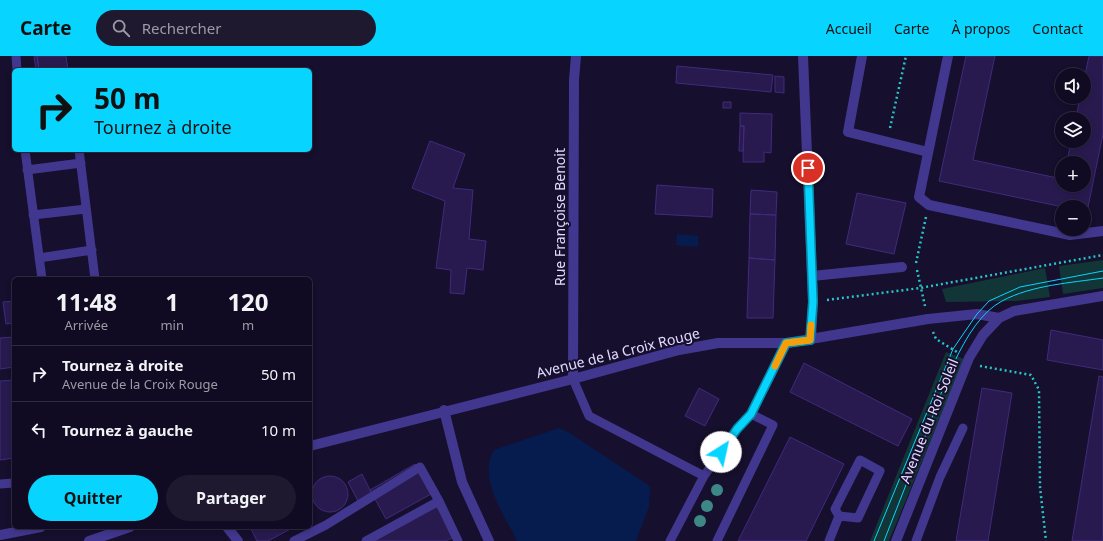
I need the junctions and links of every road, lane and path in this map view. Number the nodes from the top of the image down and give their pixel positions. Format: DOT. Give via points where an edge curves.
graph roads {
  1 [pos="16,56"];
  2 [pos="576,56"];
  3 [pos="803,56"];
  4 [pos="862,56"];
  5 [pos="906,56"];
  6 [pos="948,56"];
  7 [pos="17,68"];
  8 [pos="887,142"];
  9 [pos="25,152"];
  10 [pos="79,152"];
  11 [pos="928,152"];
  12 [pos="80,163"];
  13 [pos="27,170"];
  14 [pos="929,205"];
  15 [pos="86,209"];
  16 [pos="33,215"];
  17 [pos="1103,231"];
  18 [pos="92,250"];
  19 [pos="1103,255"];
  20 [pos="39,258"];
  21 [pos="902,267"];
  22 [pos="812,276"];
  23 [pos="42,277"];
  24 [pos="95,277"];
  25 [pos="920,288"];
  26 [pos="1103,296"];
  27 [pos="830,300"];
  28 [pos="999,318"];
  29 [pos="928,319"];
  30 [pos="810,340"];
  31 [pos="786,343"];
  32 [pos="969,358"];
  33 [pos="573,379"];
  34 [pos="444,410"];
  35 [pos="751,414"];
  36 [pos="962,428"];
  37 [pos="312,445"];
  38 [pos="704,476"];
  39 [pos="12,483"];
  40 [pos="0,484"];
  41 [pos="440,501"];
  42 [pos="839,516"];
  43 [pos="31,529"];
  44 [pos="124,529"];
  45 [pos="229,529"];
  46 [pos="0,535"];
  47 [pos="89,541"];
  48 [pos="238,541"];
  49 [pos="294,541"];
  50 [pos="366,541"];
  51 [pos="458,541"];
  52 [pos="489,541"];
  53 [pos="670,541"];
  54 [pos="717,541"];
  55 [pos="829,541"];
  56 [pos="896,541"];
  57 [pos="916,541"];
  58 [pos="1046,541"];
  1 -- 7 [label="lane"];
  2 -- 33 [label="street, Rue Françoise Benoit"];
  3 -- 22 [label="street"];
  4 -- 8 [label="street" via="848,132"];
  5 -- 8 [label="path"];
  6 -- 11 [label="street"];
  8 -- 11 [label="street"];
  9 -- 13 [label="lane"];
  10 -- 12 [label="lane"];
  11 -- 14 [label="street" via="919,197"];
  12 -- 13 [label="lane"];
  12 -- 15 [label="lane"];
  13 -- 16 [label="lane"];
  14 -- 17 [label="street" via="1070,235"];
  14 -- 25 [label="path" via="916,265"];
  15 -- 16 [label="lane"];
  15 -- 18 [label="lane"];
  16 -- 20 [label="lane"];
  18 -- 20 [label="lane"];
  18 -- 24 [label="lane"];
  19 -- 25 [label="path"];
  20 -- 23 [label="lane"];
  21 -- 22 [label="street"];
  22 -- 30 [label="street"];
  25 -- 27 [label="path"];
  25 -- 29 [label="path"];
  26 -- 28 [label="street" via="1014,311"];
  28 -- 29 [label="street, Avenue de la Croix Rouge" via="977,314"];
  28 -- 32 [label="street, Avenue du Roi Soleil"];
  29 -- 30 [label="street, Avenue de la Croix Rouge"];
  29 -- 32 [label="path" via="936,339"];
  30 -- 31 [label="street, Avenue de la Croix Rouge"];
  31 -- 33 [label="street, Avenue de la Croix Rouge" via="710,344"];
  31 -- 35 [label="lane"];
  32 -- 56 [label="street, Avenue du Roi Soleil"];
  32 -- 58 [label="path" via="981,366 1031,376 1039,390 1040,486"];
  33 -- 34 [label="street, Avenue de la Croix Rouge"];
  33 -- 38 [label="lane" via="588,416"];
  34 -- 37 [label="street, Avenue de la Croix Rouge"];
  34 -- 52 [label="street" via="462,482"];
  35 -- 38 [label="lane" via="737,429"];
  35 -- 54 [label="lane" via="773,425"];
  36 -- 57 [label="lane"];
  38 -- 53 [label="lane"];
  39 -- 40 [label="lane"];
  41 -- 49 [label="lane" via="420,466 326,526"];
  41 -- 50 [label="lane"];
  41 -- 51 [label="lane"];
  42 -- 42 [label="lane" via="858,518 880,470 860,460 835,508"];
  42 -- 55 [label="lane"];
  43 -- 46 [label="street"];
  44 -- 47 [label="street"];
  45 -- 48 [label="street"];
}
